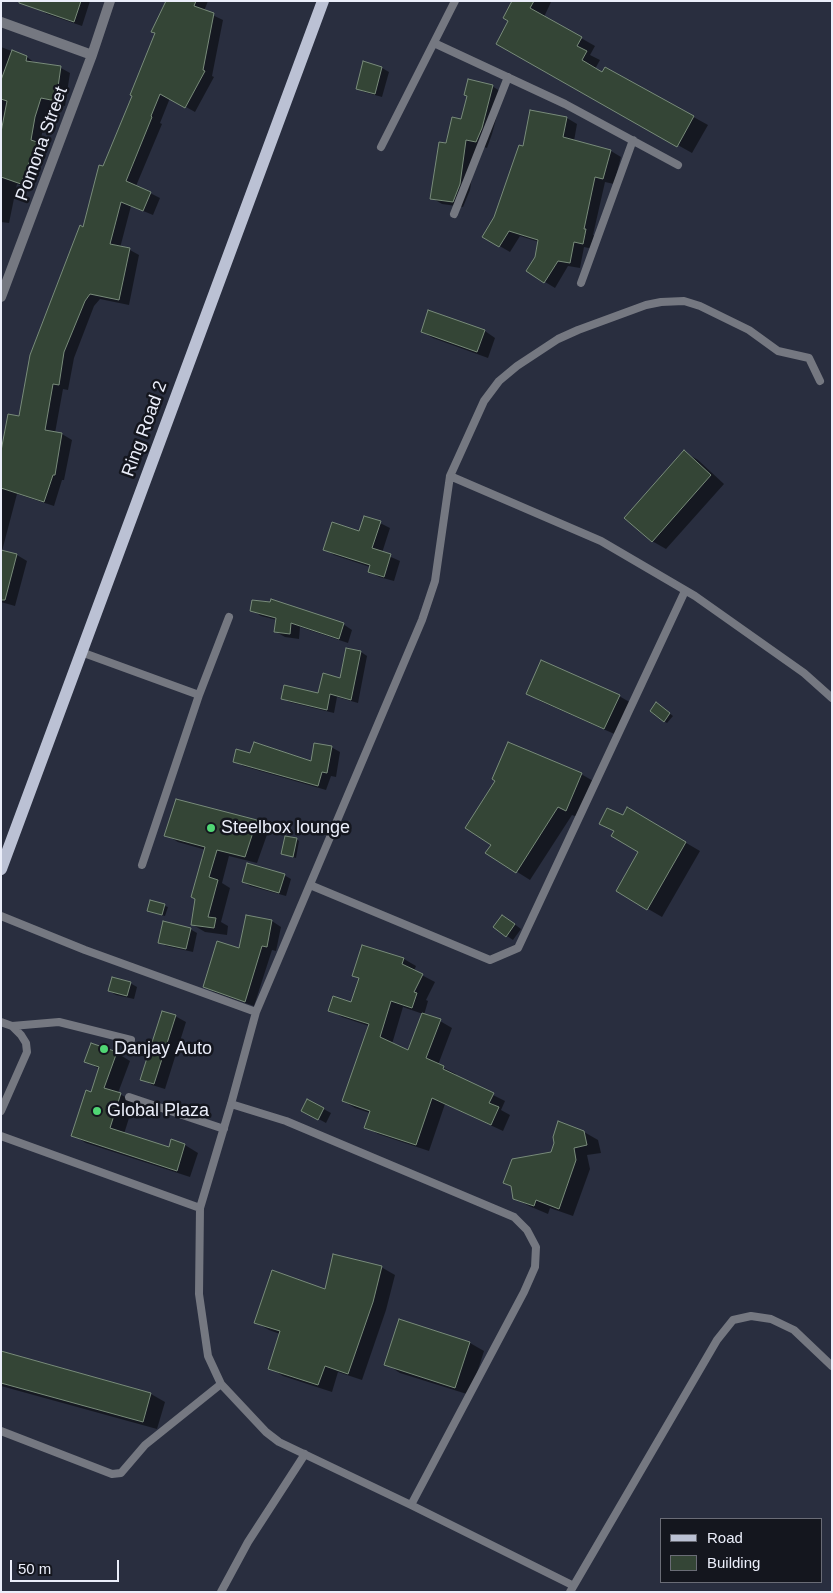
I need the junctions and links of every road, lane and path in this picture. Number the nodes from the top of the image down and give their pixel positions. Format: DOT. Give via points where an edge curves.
graph roads {
  1 [pos="110,1"];
  2 [pos="323,1"];
  3 [pos="454,1"];
  4 [pos="1,22"];
  5 [pos="434,42"];
  6 [pos="92,55"];
  7 [pos="508,78"];
  8 [pos="633,140"];
  9 [pos="381,147"];
  10 [pos="678,165"];
  11 [pos="454,214"];
  12 [pos="580,283"];
  13 [pos="1,297"];
  14 [pos="820,381"];
  15 [pos="450,476"];
  16 [pos="686,591"];
  17 [pos="228,617"];
  18 [pos="82,652"];
  19 [pos="199,695"];
  20 [pos="832,698"];
  21 [pos="142,865"];
  22 [pos="1,869"];
  23 [pos="310,885"];
  24 [pos="1,916"];
  25 [pos="256,1012"];
  26 [pos="1,1022"];
  27 [pos="12,1026"];
  28 [pos="130,1040"];
  29 [pos="129,1097"];
  30 [pos="231,1104"];
  31 [pos="1,1111"];
  32 [pos="224,1129"];
  33 [pos="1,1136"];
  34 [pos="200,1208"];
  35 [pos="832,1366"];
  36 [pos="221,1384"];
  37 [pos="1,1431"];
  38 [pos="305,1454"];
  39 [pos="411,1505"];
  40 [pos="571,1589"];
  41 [pos="221,1592"];
  1 -- 6 [label="street, Pomona Street"];
  2 -- 18 [label="main road, Ring Road 2"];
  3 -- 5 [label="lane"];
  4 -- 6 [label="street"];
  5 -- 7 [label="lane"];
  5 -- 9 [label="lane"];
  6 -- 13 [label="street, Pomona Street"];
  7 -- 8 [label="lane"];
  7 -- 11 [label="lane"];
  8 -- 10 [label="lane"];
  8 -- 12 [label="lane"];
  14 -- 15 [label="lane" via="809,358 778,350 749,330 700,306 684,301 646,305 558,339 499,381 484,401"];
  15 -- 16 [label="lane" via="601,542"];
  15 -- 23 [label="lane" via="435,581 422,620"];
  16 -- 20 [label="lane" via="804,673"];
  16 -- 23 [label="lane" via="518,948 490,960"];
  17 -- 19 [label="lane"];
  18 -- 19 [label="lane"];
  18 -- 22 [label="main road, Ring Road 2"];
  19 -- 21 [label="lane"];
  23 -- 25 [label="lane"];
  24 -- 25 [label="lane"];
  25 -- 30 [label="lane"];
  26 -- 27 [label="lane"];
  27 -- 28 [label="lane" via="59,1022"];
  27 -- 31 [label="lane" via="22,1034 27,1052"];
  29 -- 32 [label="lane"];
  30 -- 32 [label="lane"];
  30 -- 39 [label="lane" via="286,1121 514,1217 527,1230 536,1247 535,1267 524,1292"];
  32 -- 34 [label="lane"];
  33 -- 34 [label="lane"];
  34 -- 36 [label="lane" via="199,1294 208,1356"];
  35 -- 40 [label="lane" via="794,1330 771,1319 752,1316 733,1320 717,1340"];
  36 -- 37 [label="lane" via="145,1445 121,1473 112,1474"];
  36 -- 38 [label="lane" via="266,1432"];
  38 -- 39 [label="lane"];
  38 -- 41 [label="lane" via="248,1542"];
  39 -- 40 [label="lane"];
}
